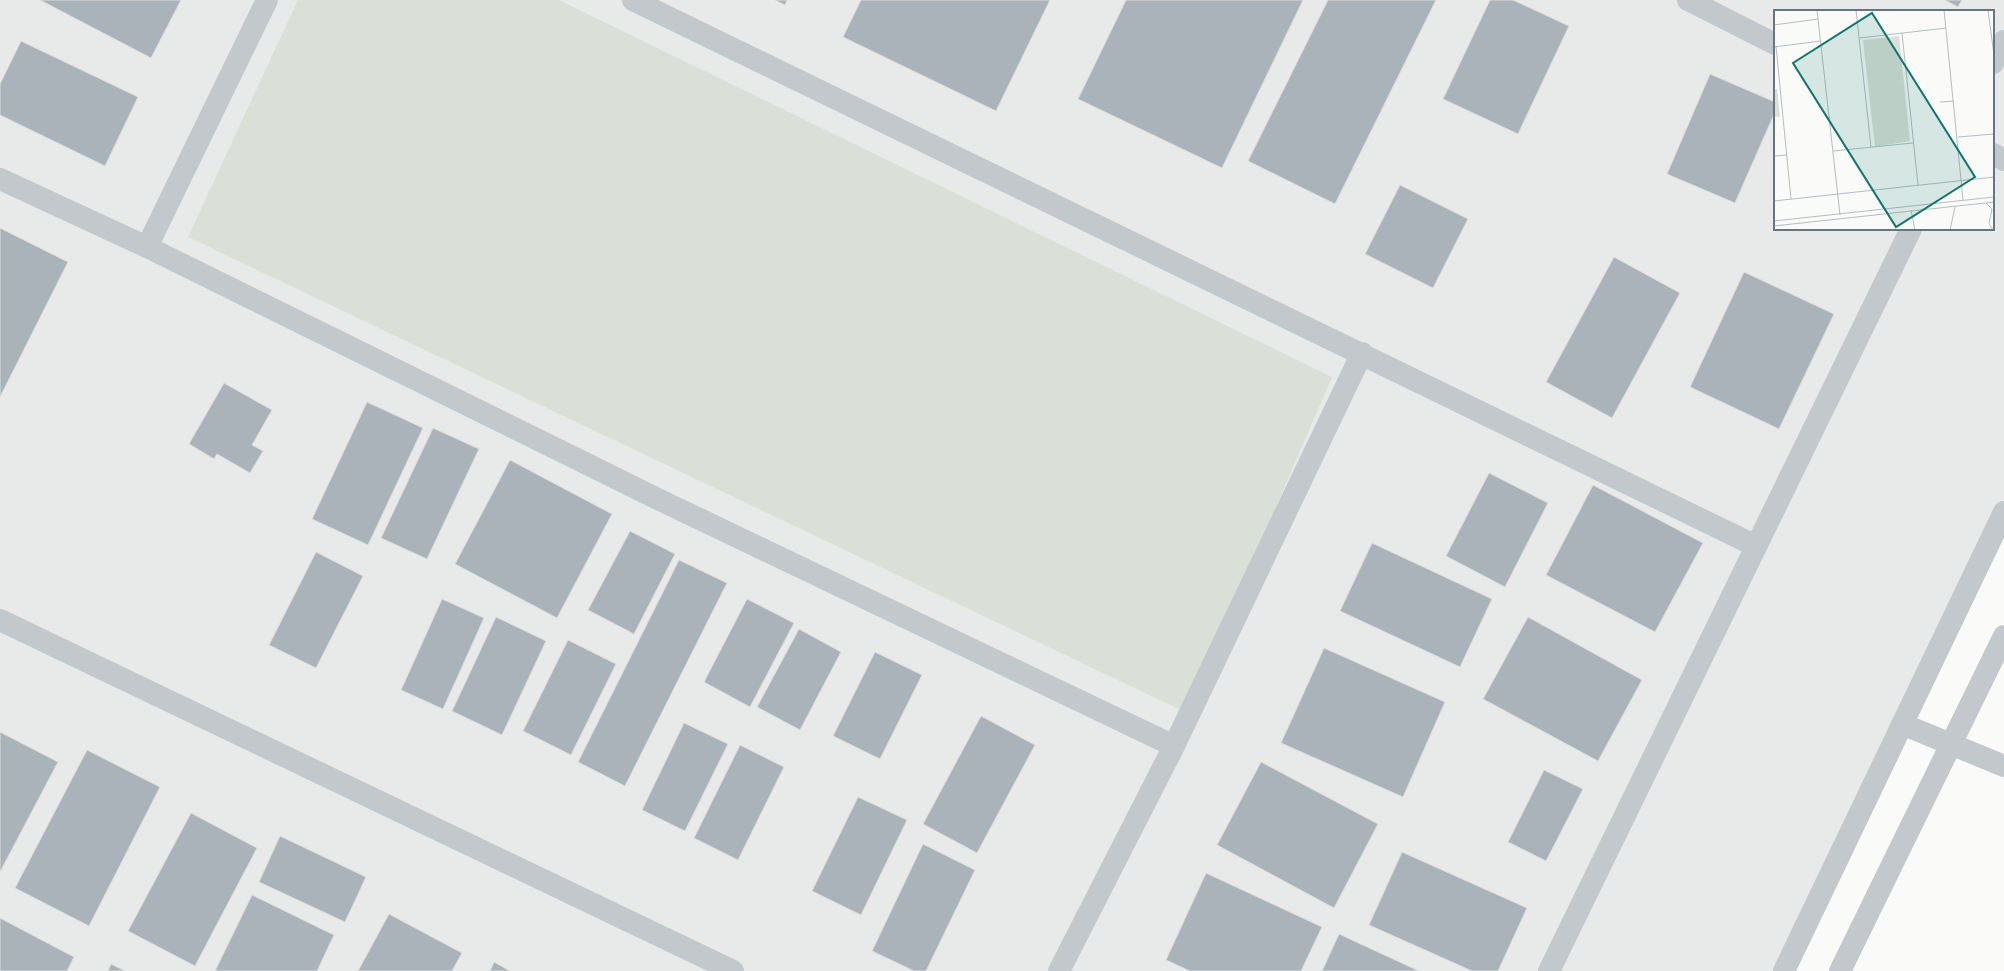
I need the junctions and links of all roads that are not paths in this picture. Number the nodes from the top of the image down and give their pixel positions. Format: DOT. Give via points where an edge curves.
graph roads {
  1 [pos="267,0"];
  2 [pos="633,0"];
  3 [pos="1688,0"];
  4 [pos="2004,41"];
  5 [pos="1774,43"];
  6 [pos="1994,61"];
  7 [pos="1994,155"];
  8 [pos="2004,160"];
  9 [pos="0,179"];
  10 [pos="1911,230"];
  11 [pos="147,247"];
  12 [pos="1362,353"];
  13 [pos="2004,512"];
  14 [pos="1756,546"];
  15 [pos="0,620"];
  16 [pos="2004,636"];
  17 [pos="1902,724"];
  18 [pos="1950,745"];
  19 [pos="1174,746"];
  20 [pos="2004,766"];
  21 [pos="733,971"];
  22 [pos="1059,971"];
  23 [pos="1549,971"];
  24 [pos="1784,971"];
  25 [pos="1840,971"];
  1 -- 11 [label="street"];
  2 -- 12 [label="street"];
  3 -- 5 [label="street"];
  4 -- 6 [label="street"];
  7 -- 8 [label="street"];
  9 -- 11 [label="street"];
  10 -- 14 [label="street"];
  11 -- 19 [label="street" via="666,503"];
  12 -- 14 [label="street"];
  12 -- 19 [label="street"];
  13 -- 17 [label="street"];
  14 -- 23 [label="street"];
  15 -- 21 [label="street"];
  16 -- 18 [label="street"];
  17 -- 18 [label="street"];
  17 -- 24 [label="street"];
  18 -- 20 [label="street"];
  18 -- 25 [label="street"];
  19 -- 22 [label="street"];
}
